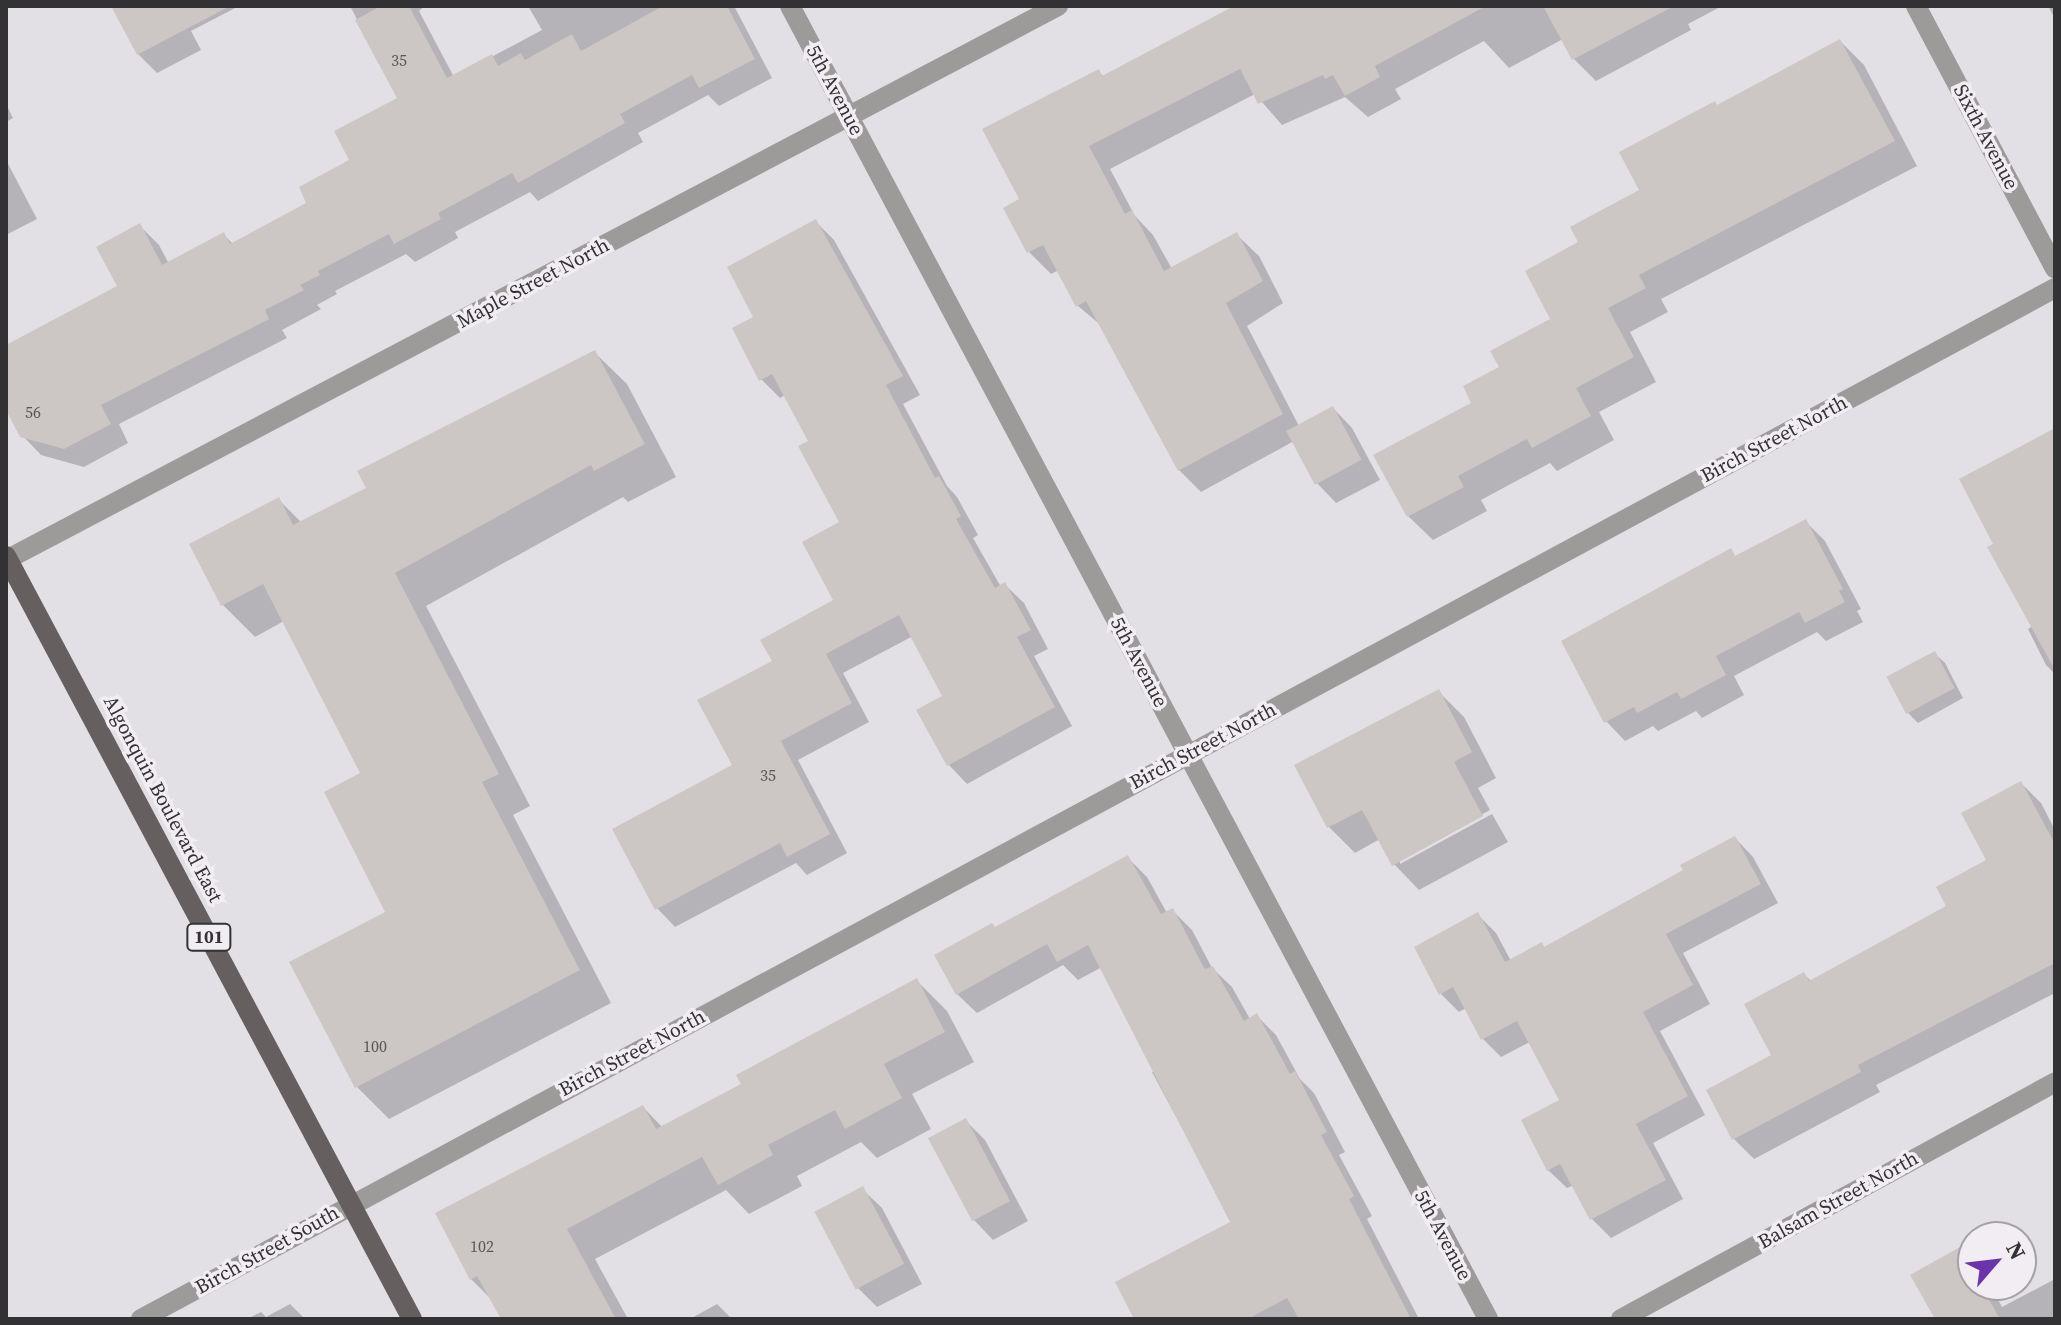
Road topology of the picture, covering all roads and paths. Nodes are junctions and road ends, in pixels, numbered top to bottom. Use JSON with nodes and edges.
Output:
{"nodes":[{"id":1,"x":790,"y":6,"type":"edge"},
{"id":2,"x":1058,"y":6,"type":"edge"},
{"id":3,"x":1916,"y":6,"type":"edge"},
{"id":4,"x":848,"y":116,"type":"junction"},
{"id":5,"x":2055,"y":268,"type":"edge"},
{"id":6,"x":2055,"y":288,"type":"edge"},
{"id":7,"x":7,"y":558,"type":"edge"},
{"id":8,"x":1188,"y":754,"type":"junction"},
{"id":9,"x":2055,"y":1082,"type":"edge"},
{"id":10,"x":351,"y":1204,"type":"junction"},
{"id":11,"x":141,"y":1319,"type":"edge"},
{"id":12,"x":412,"y":1319,"type":"edge"},
{"id":13,"x":1488,"y":1319,"type":"edge"},
{"id":14,"x":1621,"y":1319,"type":"edge"}],
"edges":[{"from":1,"to":4,"type":"street","name":"5th Avenue"},
{"from":2,"to":4,"type":"street","name":"Maple Street North"},
{"from":3,"to":5,"type":"street","name":"Sixth Avenue"},
{"from":4,"to":7,"type":"street","name":"Maple Street North"},
{"from":4,"to":8,"type":"street","name":"5th Avenue"},
{"from":6,"to":8,"type":"street","name":"Birch Street North"},
{"from":7,"to":10,"type":"main road","name":"Algonquin Boulevard East","number":"101"},
{"from":8,"to":10,"type":"street","name":"Birch Street North"},
{"from":8,"to":13,"type":"street","name":"5th Avenue"},
{"from":9,"to":14,"type":"street","name":"Balsam Street North"},
{"from":10,"to":11,"type":"street","name":"Birch Street South"},
{"from":10,"to":12,"type":"main road","name":"Algonquin Boulevard East","number":"101"}]}
